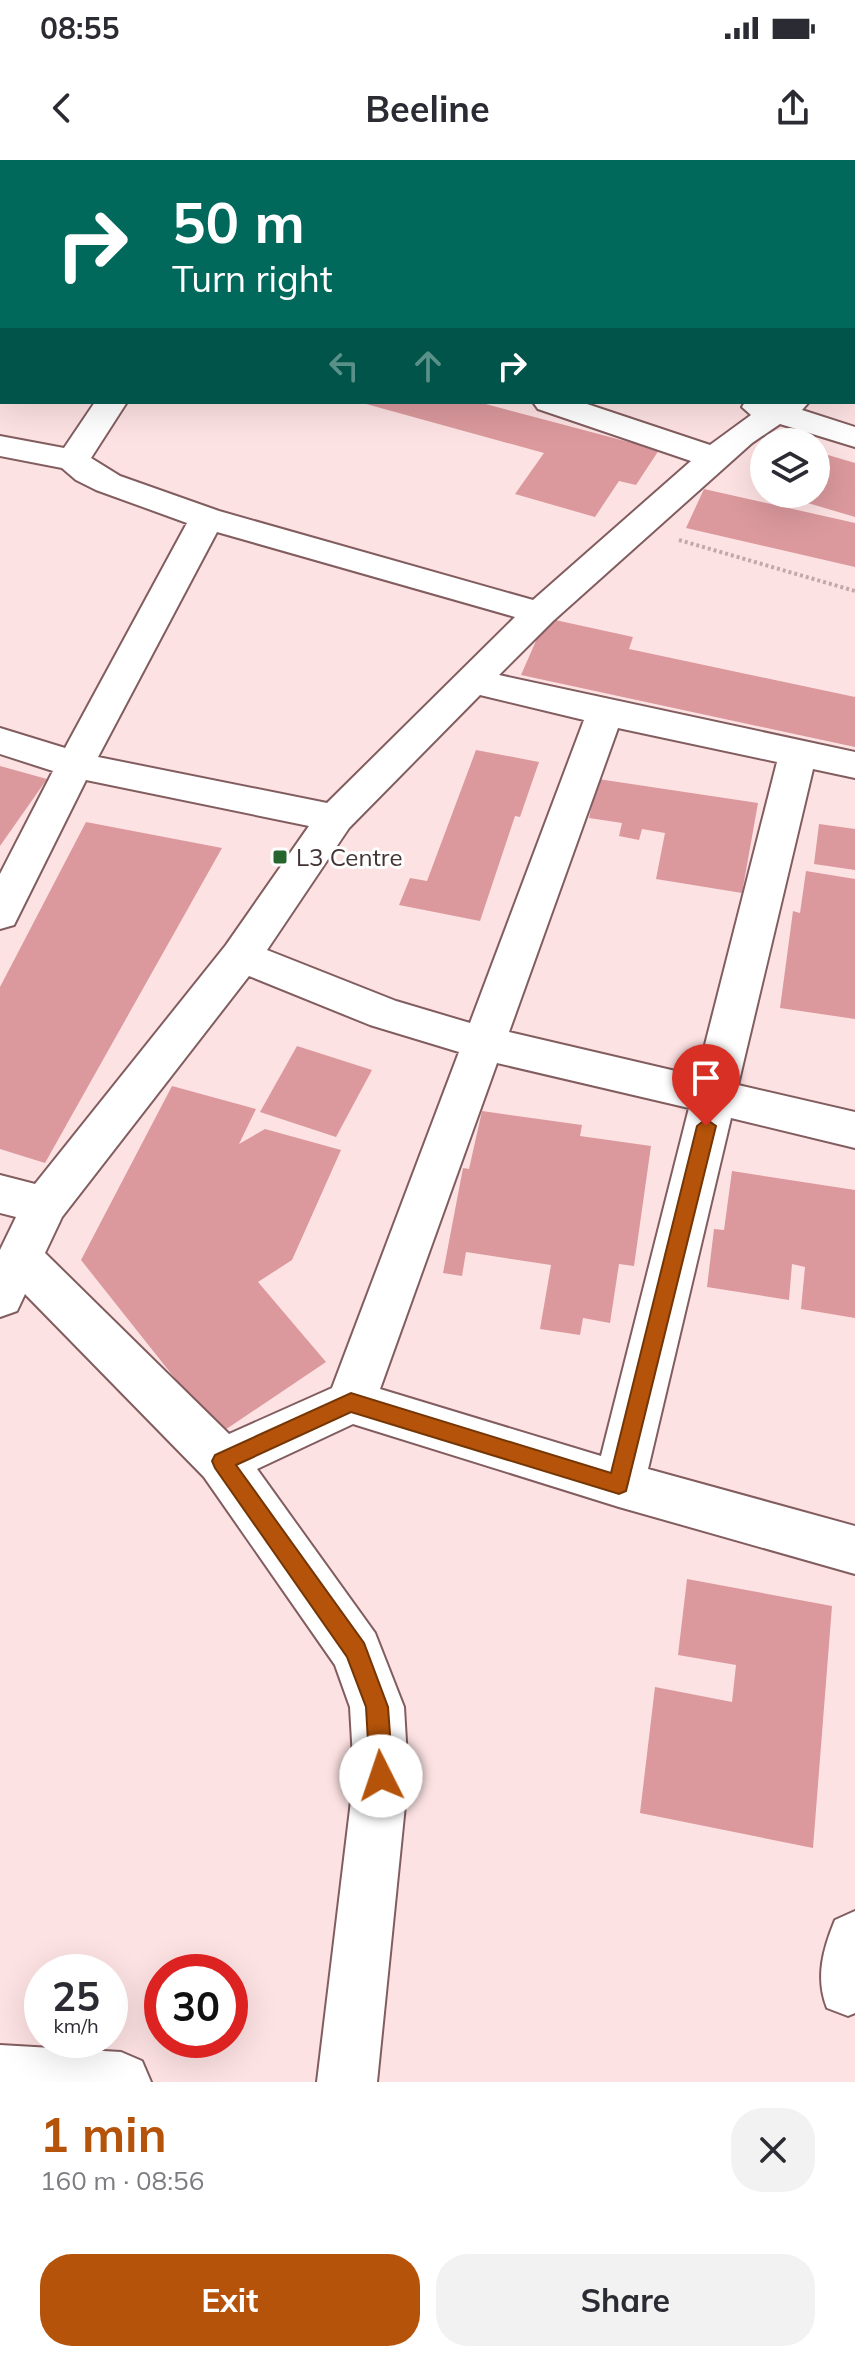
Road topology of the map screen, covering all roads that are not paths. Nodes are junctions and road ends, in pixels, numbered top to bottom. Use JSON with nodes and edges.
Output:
{"nodes":[{"id":1,"x":110,"y":404,"type":"edge"},
{"id":2,"x":555,"y":404,"type":"edge"},
{"id":3,"x":771,"y":406,"type":"edge"},
{"id":4,"x":855,"y":437,"type":"edge"},
{"id":5,"x":0,"y":446,"type":"edge"},
{"id":6,"x":715,"y":458,"type":"junction"},
{"id":7,"x":73,"y":460,"type":"junction"},
{"id":8,"x":207,"y":518,"type":"junction"},
{"id":9,"x":540,"y":613,"type":"junction"},
{"id":10,"x":472,"y":681,"type":"junction"},
{"id":11,"x":605,"y":713,"type":"junction"},
{"id":12,"x":0,"y":741,"type":"edge"},
{"id":13,"x":798,"y":753,"type":"junction"},
{"id":14,"x":75,"y":765,"type":"junction"},
{"id":15,"x":855,"y":765,"type":"edge"},
{"id":16,"x":335,"y":818,"type":"junction"},
{"id":17,"x":0,"y":914,"type":"edge"},
{"id":18,"x":241,"y":956,"type":"junction"},
{"id":19,"x":483,"y":1043,"type":"junction"},
{"id":20,"x":714,"y":1097,"type":"junction"},
{"id":21,"x":855,"y":1130,"type":"edge"},
{"id":22,"x":0,"y":1194,"type":"edge"},
{"id":23,"x":45,"y":1205,"type":"junction"},
{"id":24,"x":10,"y":1278,"type":"edge"},
{"id":25,"x":351,"y":1402,"type":"junction"},
{"id":26,"x":222,"y":1461,"type":"junction"},
{"id":27,"x":619,"y":1484,"type":"junction"},
{"id":28,"x":855,"y":1550,"type":"edge"},
{"id":29,"x":0,"y":2075,"type":"edge"},
{"id":30,"x":121,"y":2082,"type":"edge"},
{"id":31,"x":347,"y":2082,"type":"edge"}],
"edges":[{"from":1,"to":7,"type":"street"},
{"from":2,"to":6,"type":"street"},
{"from":3,"to":4,"type":"street"},
{"from":3,"to":6,"type":"street"},
{"from":5,"to":7,"type":"street"},
{"from":6,"to":9,"type":"street"},
{"from":7,"to":8,"type":"street"},
{"from":8,"to":9,"type":"street"},
{"from":8,"to":14,"type":"street"},
{"from":9,"to":10,"type":"street"},
{"from":10,"to":11,"type":"street"},
{"from":10,"to":16,"type":"street"},
{"from":11,"to":13,"type":"street"},
{"from":11,"to":19,"type":"street"},
{"from":12,"to":14,"type":"street"},
{"from":13,"to":15,"type":"street"},
{"from":13,"to":20,"type":"street"},
{"from":14,"to":16,"type":"street"},
{"from":14,"to":17,"type":"street"},
{"from":16,"to":18,"type":"street"},
{"from":18,"to":19,"type":"street"},
{"from":18,"to":23,"type":"street"},
{"from":19,"to":20,"type":"street"},
{"from":19,"to":25,"type":"street"},
{"from":20,"to":21,"type":"street"},
{"from":20,"to":27,"type":"street"},
{"from":22,"to":23,"type":"street"},
{"from":23,"to":24,"type":"street"},
{"from":24,"to":26,"type":"street"},
{"from":25,"to":26,"type":"street"},
{"from":25,"to":27,"type":"street"},
{"from":26,"to":31,"type":"street"},
{"from":27,"to":28,"type":"street"},
{"from":29,"to":30,"type":"street"}]}
